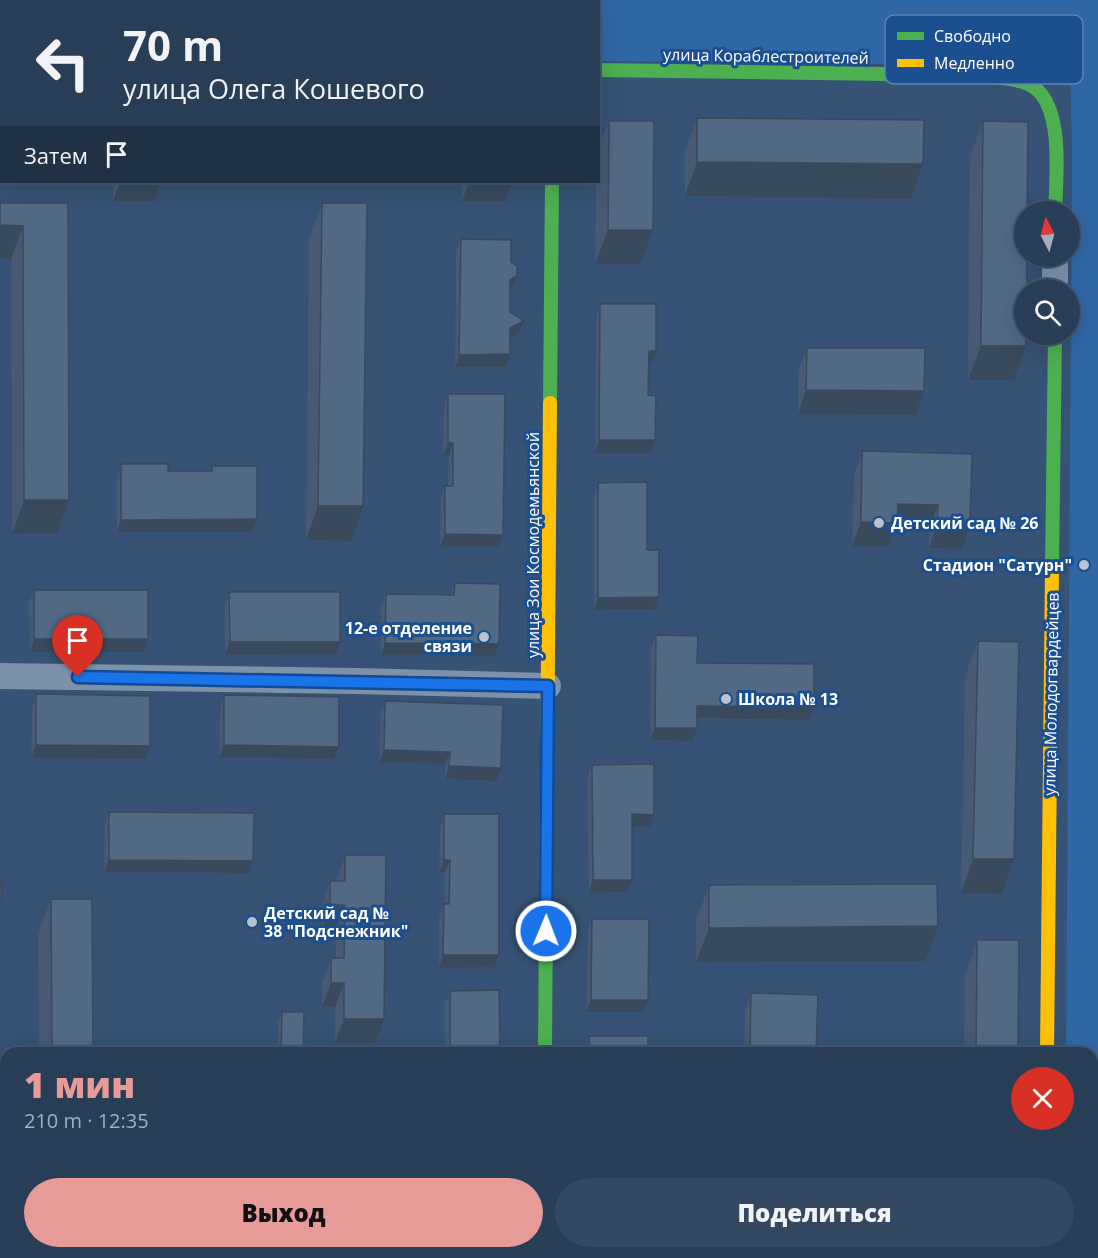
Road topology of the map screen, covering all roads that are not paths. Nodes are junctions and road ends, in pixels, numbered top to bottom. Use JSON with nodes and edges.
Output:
{"nodes":[{"id":1,"x":600,"y":70,"type":"edge"},
{"id":2,"x":885,"y":74,"type":"edge"},
{"id":3,"x":1020,"y":84,"type":"edge"},
{"id":4,"x":552,"y":183,"type":"edge"},
{"id":5,"x":1056,"y":201,"type":"edge"},
{"id":6,"x":1055,"y":345,"type":"edge"},
{"id":7,"x":0,"y":676,"type":"edge"},
{"id":8,"x":548,"y":686,"type":"junction"},
{"id":9,"x":545,"y":1047,"type":"edge"},
{"id":10,"x":1047,"y":1047,"type":"edge"}],
"edges":[{"from":1,"to":2,"type":"street","name":"улица Кораблестроителей"},
{"from":3,"to":5,"type":"street","name":"улица Кораблестроителей"},
{"from":4,"to":8,"type":"street","name":"улица Зои Космодемьянской"},
{"from":6,"to":10,"type":"street","name":"улица Молодогвардейцев"},
{"from":7,"to":8,"type":"street"},
{"from":8,"to":9,"type":"street","name":"улица Зои Космодемьянской"}]}
